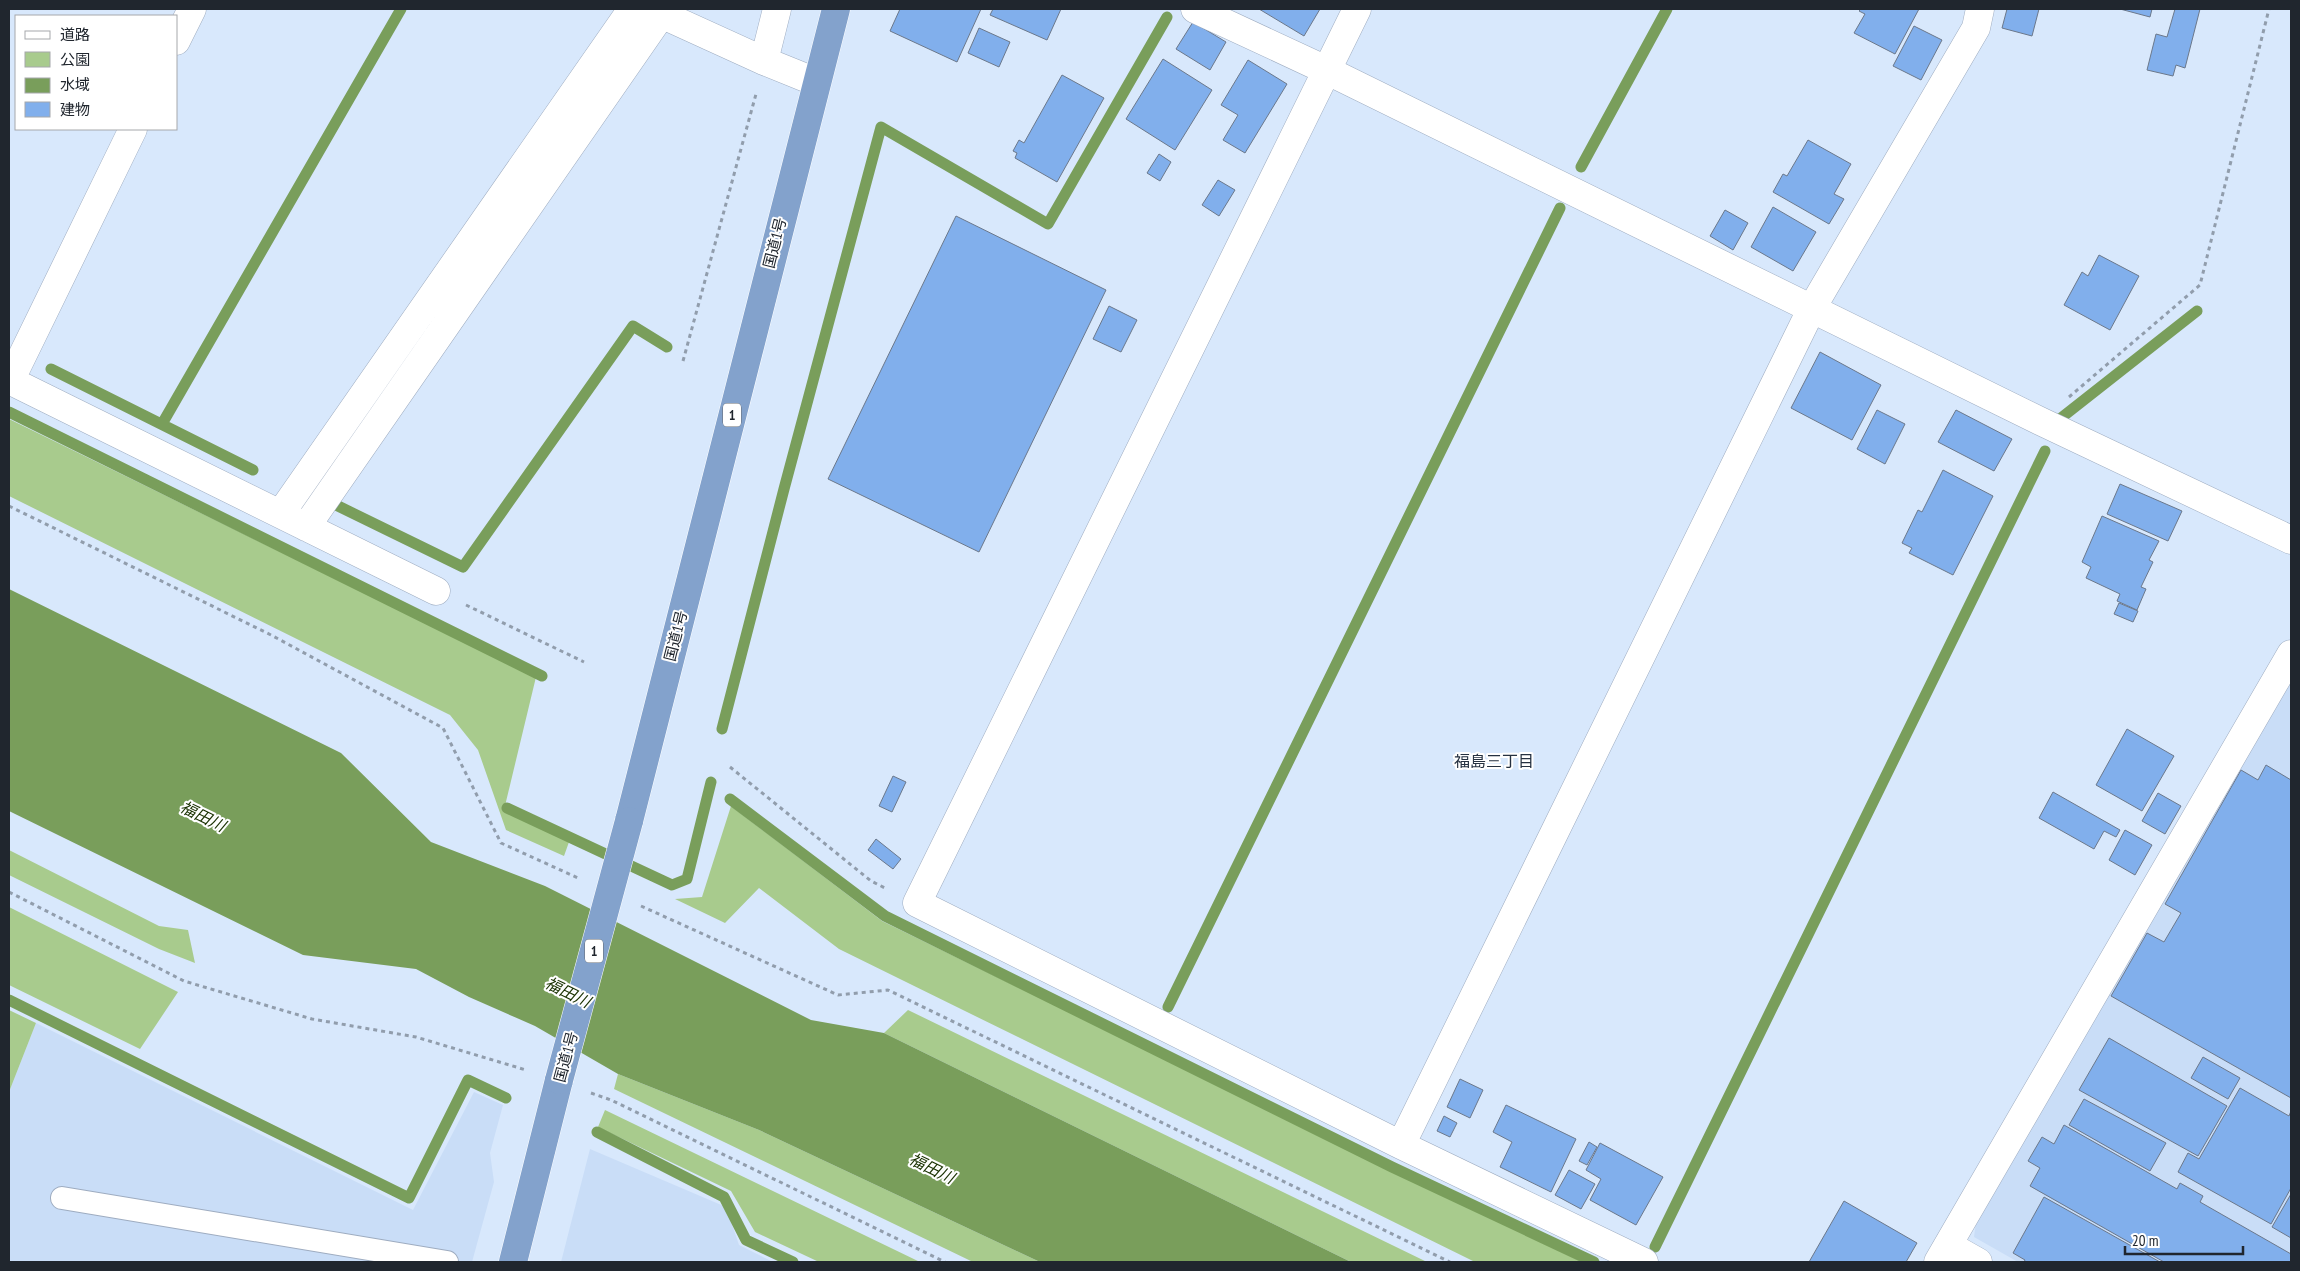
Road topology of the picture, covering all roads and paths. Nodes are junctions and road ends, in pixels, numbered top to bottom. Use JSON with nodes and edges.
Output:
{"nodes":[{"id":1,"x":192,"y":9,"type":"edge"},
{"id":2,"x":632,"y":9,"type":"edge"},
{"id":3,"x":777,"y":9,"type":"edge"},
{"id":4,"x":836,"y":9,"type":"edge"},
{"id":5,"x":1196,"y":9,"type":"edge"},
{"id":6,"x":1357,"y":9,"type":"edge"},
{"id":7,"x":1980,"y":9,"type":"edge"},
{"id":8,"x":2269,"y":9,"type":"edge"},
{"id":9,"x":656,"y":12,"type":"edge"},
{"id":10,"x":178,"y":37,"type":"edge"},
{"id":11,"x":764,"y":62,"type":"junction"},
{"id":12,"x":1326,"y":70,"type":"junction"},
{"id":13,"x":816,"y":82,"type":"junction"},
{"id":14,"x":133,"y":130,"type":"edge"},
{"id":15,"x":1812,"y":308,"type":"junction"},
{"id":16,"x":683,"y":361,"type":"dead end"},
{"id":17,"x":9,"y":381,"type":"edge"},
{"id":18,"x":2040,"y":422,"type":"junction"},
{"id":19,"x":9,"y":506,"type":"edge"},
{"id":20,"x":281,"y":513,"type":"junction"},
{"id":21,"x":306,"y":527,"type":"junction"},
{"id":22,"x":2291,"y":540,"type":"edge"},
{"id":23,"x":436,"y":591,"type":"joint"},
{"id":24,"x":2291,"y":654,"type":"edge"},
{"id":25,"x":584,"y":662,"type":"dead end"},
{"id":26,"x":730,"y":767,"type":"dead end"},
{"id":27,"x":581,"y":879,"type":"dead end"},
{"id":28,"x":9,"y":892,"type":"edge"},
{"id":29,"x":635,"y":903,"type":"dead end"},
{"id":30,"x":917,"y":904,"type":"junction"},
{"id":31,"x":560,"y":1080,"type":"junction"},
{"id":32,"x":1401,"y":1145,"type":"junction"},
{"id":33,"x":62,"y":1198,"type":"dead end"},
{"id":34,"x":1943,"y":1254,"type":"edge"},
{"id":35,"x":447,"y":1262,"type":"edge"},
{"id":36,"x":513,"y":1262,"type":"edge"},
{"id":37,"x":945,"y":1262,"type":"edge"},
{"id":38,"x":1450,"y":1262,"type":"edge"},
{"id":39,"x":1644,"y":1262,"type":"edge"},
{"id":40,"x":1978,"y":1262,"type":"edge"}],
"edges":[{"from":1,"to":10,"type":"street"},
{"from":2,"to":20,"type":"street"},
{"from":3,"to":11,"type":"street"},
{"from":4,"to":13,"type":"highway","name":"国道1号","number":"1"},
{"from":5,"to":12,"type":"street"},
{"from":6,"to":12,"type":"street"},
{"from":7,"to":15,"type":"street"},
{"from":8,"to":18,"type":"path"},
{"from":9,"to":11,"type":"street"},
{"from":9,"to":21,"type":"street"},
{"from":11,"to":13,"type":"street"},
{"from":11,"to":16,"type":"path"},
{"from":12,"to":15,"type":"street"},
{"from":12,"to":30,"type":"street"},
{"from":13,"to":31,"type":"highway","name":"国道1号","number":"1","bridge":true},
{"from":14,"to":17,"type":"street"},
{"from":15,"to":18,"type":"street"},
{"from":15,"to":32,"type":"street"},
{"from":17,"to":20,"type":"street"},
{"from":18,"to":22,"type":"street"},
{"from":19,"to":27,"type":"path"},
{"from":20,"to":21,"type":"street"},
{"from":21,"to":23,"type":"street"},
{"from":23,"to":25,"type":"path"},
{"from":24,"to":34,"type":"street"},
{"from":26,"to":30,"type":"path"},
{"from":28,"to":31,"type":"path"},
{"from":29,"to":38,"type":"path"},
{"from":30,"to":32,"type":"street"},
{"from":31,"to":36,"type":"highway","name":"国道1号","number":"1"},
{"from":31,"to":37,"type":"path"},
{"from":32,"to":39,"type":"street"},
{"from":33,"to":35,"type":"lane"},
{"from":34,"to":40,"type":"street"}]}
